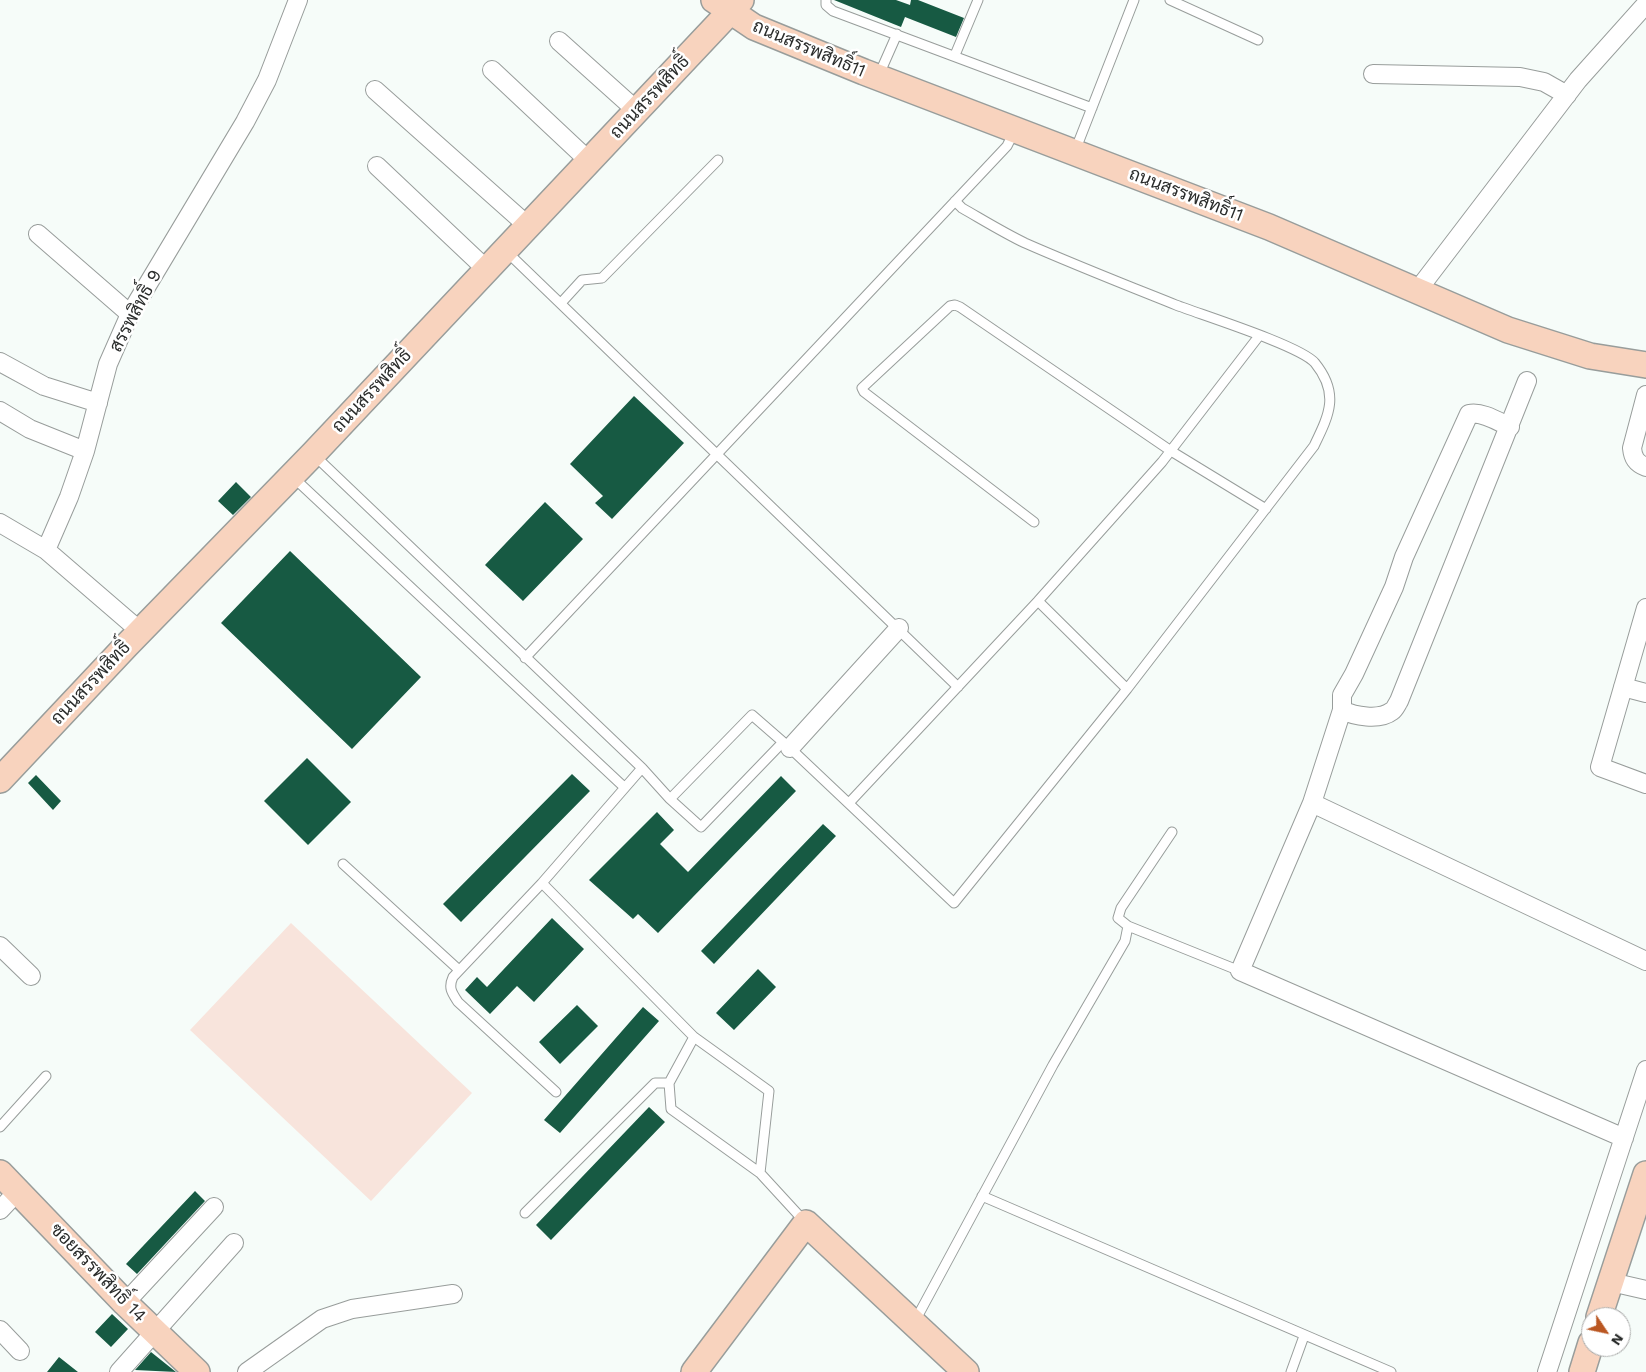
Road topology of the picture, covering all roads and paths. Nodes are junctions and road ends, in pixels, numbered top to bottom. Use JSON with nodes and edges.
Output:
{"nodes":[{"id":1,"x":298,"y":0,"type":"edge"},
{"id":2,"x":826,"y":0,"type":"edge"},
{"id":3,"x":978,"y":0,"type":"edge"},
{"id":4,"x":1134,"y":0,"type":"edge"},
{"id":5,"x":1170,"y":0,"type":"edge"},
{"id":6,"x":728,"y":4,"type":"edge"},
{"id":7,"x":1646,"y":4,"type":"edge"},
{"id":8,"x":898,"y":34,"type":"junction"},
{"id":9,"x":1258,"y":40,"type":"dead end"},
{"id":10,"x":559,"y":41,"type":"dead end"},
{"id":11,"x":955,"y":56,"type":"junction"},
{"id":12,"x":492,"y":70,"type":"dead end"},
{"id":13,"x":1373,"y":74,"type":"dead end"},
{"id":14,"x":878,"y":77,"type":"junction"},
{"id":15,"x":376,"y":90,"type":"dead end"},
{"id":16,"x":1567,"y":95,"type":"junction"},
{"id":17,"x":1092,"y":108,"type":"junction"},
{"id":18,"x":638,"y":112,"type":"junction"},
{"id":19,"x":1016,"y":130,"type":"junction"},
{"id":20,"x":1074,"y":153,"type":"junction"},
{"id":21,"x":718,"y":160,"type":"dead end"},
{"id":22,"x":589,"y":161,"type":"junction"},
{"id":23,"x":377,"y":166,"type":"dead end"},
{"id":24,"x":955,"y":202,"type":"junction"},
{"id":25,"x":528,"y":226,"type":"junction"},
{"id":26,"x":38,"y":234,"type":"dead end"},
{"id":27,"x":505,"y":250,"type":"junction"},
{"id":28,"x":486,"y":269,"type":"junction"},
{"id":29,"x":1417,"y":291,"type":"junction"},
{"id":30,"x":561,"y":303,"type":"junction"},
{"id":31,"x":130,"y":314,"type":"junction"},
{"id":32,"x":1259,"y":336,"type":"junction"},
{"id":33,"x":0,"y":362,"type":"edge"},
{"id":34,"x":1646,"y":365,"type":"edge"},
{"id":35,"x":1527,"y":381,"type":"dead end"},
{"id":36,"x":1646,"y":395,"type":"edge"},
{"id":37,"x":98,"y":403,"type":"junction"},
{"id":38,"x":0,"y":411,"type":"edge"},
{"id":39,"x":1510,"y":427,"type":"junction"},
{"id":40,"x":85,"y":451,"type":"junction"},
{"id":41,"x":1170,"y":451,"type":"junction"},
{"id":42,"x":717,"y":452,"type":"junction"},
{"id":43,"x":313,"y":454,"type":"junction"},
{"id":44,"x":1646,"y":467,"type":"edge"},
{"id":45,"x":292,"y":476,"type":"junction"},
{"id":46,"x":1266,"y":509,"type":"junction"},
{"id":47,"x":1034,"y":522,"type":"dead end"},
{"id":48,"x":0,"y":523,"type":"edge"},
{"id":49,"x":46,"y":550,"type":"junction"},
{"id":50,"x":1038,"y":601,"type":"junction"},
{"id":51,"x":1646,"y":608,"type":"edge"},
{"id":52,"x":899,"y":628,"type":"junction"},
{"id":53,"x":140,"y":631,"type":"junction"},
{"id":54,"x":525,"y":658,"type":"junction"},
{"id":55,"x":1623,"y":686,"type":"junction"},
{"id":56,"x":958,"y":687,"type":"junction"},
{"id":57,"x":1127,"y":689,"type":"junction"},
{"id":58,"x":1646,"y":693,"type":"edge"},
{"id":59,"x":1342,"y":710,"type":"junction"},
{"id":60,"x":787,"y":745,"type":"junction"},
{"id":61,"x":642,"y":768,"type":"junction"},
{"id":62,"x":0,"y":780,"type":"edge"},
{"id":63,"x":1646,"y":784,"type":"edge"},
{"id":64,"x":624,"y":787,"type":"junction"},
{"id":65,"x":670,"y":800,"type":"junction"},
{"id":66,"x":849,"y":803,"type":"junction"},
{"id":67,"x":1312,"y":803,"type":"junction"},
{"id":68,"x":1172,"y":832,"type":"dead end"},
{"id":69,"x":343,"y":864,"type":"dead end"},
{"id":70,"x":542,"y":883,"type":"junction"},
{"id":71,"x":1128,"y":926,"type":"junction"},
{"id":72,"x":0,"y":946,"type":"edge"},
{"id":73,"x":1646,"y":961,"type":"edge"},
{"id":74,"x":459,"y":970,"type":"junction"},
{"id":75,"x":1240,"y":971,"type":"junction"},
{"id":76,"x":31,"y":976,"type":"dead end"},
{"id":77,"x":694,"y":1037,"type":"junction"},
{"id":78,"x":1646,"y":1070,"type":"edge"},
{"id":79,"x":46,"y":1076,"type":"dead end"},
{"id":80,"x":669,"y":1083,"type":"junction"},
{"id":81,"x":556,"y":1092,"type":"dead end"},
{"id":82,"x":0,"y":1127,"type":"edge"},
{"id":83,"x":1624,"y":1138,"type":"junction"},
{"id":84,"x":760,"y":1172,"type":"junction"},
{"id":85,"x":0,"y":1173,"type":"edge"},
{"id":86,"x":1646,"y":1174,"type":"edge"},
{"id":87,"x":18,"y":1191,"type":"junction"},
{"id":88,"x":982,"y":1196,"type":"junction"},
{"id":89,"x":214,"y":1207,"type":"dead end"},
{"id":90,"x":0,"y":1210,"type":"edge"},
{"id":91,"x":526,"y":1213,"type":"dead end"},
{"id":92,"x":806,"y":1223,"type":"junction"},
{"id":93,"x":234,"y":1243,"type":"dead end"},
{"id":94,"x":1611,"y":1282,"type":"junction"},
{"id":95,"x":1646,"y":1290,"type":"edge"},
{"id":96,"x":453,"y":1294,"type":"dead end"},
{"id":97,"x":125,"y":1303,"type":"junction"},
{"id":98,"x":1603,"y":1307,"type":"edge"},
{"id":99,"x":914,"y":1323,"type":"junction"},
{"id":100,"x":0,"y":1330,"type":"edge"},
{"id":101,"x":154,"y":1331,"type":"junction"},
{"id":102,"x":1304,"y":1336,"type":"junction"},
{"id":103,"x":20,"y":1351,"type":"dead end"},
{"id":104,"x":1587,"y":1357,"type":"edge"},
{"id":105,"x":963,"y":1371,"type":"edge"},
{"id":106,"x":119,"y":1372,"type":"edge"},
{"id":107,"x":197,"y":1372,"type":"edge"},
{"id":108,"x":247,"y":1372,"type":"edge"},
{"id":109,"x":694,"y":1372,"type":"edge"},
{"id":110,"x":1291,"y":1372,"type":"edge"},
{"id":111,"x":1391,"y":1372,"type":"edge"},
{"id":112,"x":1547,"y":1372,"type":"edge"},
{"id":113,"x":1582,"y":1372,"type":"edge"}],
"edges":[{"from":1,"to":31,"type":"street","name":"สรรพสิทธิ์ 9"},
{"from":2,"to":8,"type":"lane"},
{"from":3,"to":11,"type":"lane"},
{"from":4,"to":17,"type":"lane"},
{"from":5,"to":9,"type":"lane"},
{"from":6,"to":14,"type":"street","name":"ถนนสรรพสิทธิ์11"},
{"from":6,"to":18,"type":"street","name":"ถนนสรรพสิทธิ์"},
{"from":7,"to":16,"type":"street"},
{"from":8,"to":11,"type":"lane"},
{"from":8,"to":14,"type":"lane"},
{"from":10,"to":18,"type":"street"},
{"from":11,"to":17,"type":"lane"},
{"from":12,"to":22,"type":"street"},
{"from":13,"to":16,"type":"street"},
{"from":14,"to":19,"type":"street","name":"ถนนสรรพสิทธิ์11"},
{"from":15,"to":25,"type":"street"},
{"from":16,"to":29,"type":"street"},
{"from":17,"to":20,"type":"lane"},
{"from":18,"to":22,"type":"street","name":"ถนนสรรพสิทธิ์"},
{"from":19,"to":20,"type":"street","name":"ถนนสรรพสิทธิ์11"},
{"from":19,"to":24,"type":"lane"},
{"from":20,"to":29,"type":"street","name":"ถนนสรรพสิทธิ์11"},
{"from":21,"to":30,"type":"lane"},
{"from":22,"to":25,"type":"street","name":"ถนนสรรพสิทธิ์"},
{"from":23,"to":28,"type":"street"},
{"from":24,"to":32,"type":"lane"},
{"from":24,"to":42,"type":"lane"},
{"from":25,"to":27,"type":"street","name":"ถนนสรรพสิทธิ์"},
{"from":26,"to":31,"type":"street"},
{"from":27,"to":28,"type":"street","name":"ถนนสรรพสิทธิ์"},
{"from":27,"to":30,"type":"lane"},
{"from":28,"to":43,"type":"street","name":"ถนนสรรพสิทธิ์"},
{"from":29,"to":34,"type":"street","name":"ถนนสรรพสิทธิ์11"},
{"from":30,"to":42,"type":"lane"},
{"from":31,"to":37,"type":"street","name":"สรรพสิทธิ์ 9"},
{"from":32,"to":41,"type":"lane"},
{"from":32,"to":46,"type":"lane"},
{"from":33,"to":37,"type":"street"},
{"from":35,"to":39,"type":"street"},
{"from":36,"to":44,"type":"street"},
{"from":37,"to":40,"type":"street","name":"สรรพสิทธิ์ 9"},
{"from":38,"to":40,"type":"street"},
{"from":39,"to":59,"type":"street"},
{"from":39,"to":59,"type":"street"},
{"from":40,"to":49,"type":"street","name":"สรรพสิทธิ์ 9"},
{"from":41,"to":46,"type":"lane"},
{"from":41,"to":47,"type":"lane"},
{"from":41,"to":50,"type":"lane"},
{"from":42,"to":52,"type":"lane"},
{"from":42,"to":54,"type":"lane"},
{"from":43,"to":45,"type":"street","name":"ถนนสรรพสิทธิ์"},
{"from":43,"to":54,"type":"lane"},
{"from":45,"to":53,"type":"street","name":"ถนนสรรพสิทธิ์"},
{"from":45,"to":64,"type":"lane"},
{"from":46,"to":57,"type":"lane"},
{"from":48,"to":49,"type":"street"},
{"from":49,"to":53,"type":"street"},
{"from":50,"to":56,"type":"lane"},
{"from":50,"to":57,"type":"lane"},
{"from":51,"to":55,"type":"street"},
{"from":52,"to":56,"type":"lane"},
{"from":52,"to":60,"type":"street"},
{"from":53,"to":62,"type":"street","name":"ถนนสรรพสิทธิ์"},
{"from":54,"to":61,"type":"lane"},
{"from":55,"to":58,"type":"street"},
{"from":55,"to":63,"type":"street"},
{"from":56,"to":66,"type":"lane"},
{"from":57,"to":66,"type":"lane"},
{"from":59,"to":67,"type":"street"},
{"from":60,"to":65,"type":"lane"},
{"from":60,"to":65,"type":"lane"},
{"from":60,"to":66,"type":"lane"},
{"from":61,"to":64,"type":"lane"},
{"from":61,"to":65,"type":"lane"},
{"from":64,"to":70,"type":"lane"},
{"from":67,"to":73,"type":"street"},
{"from":67,"to":75,"type":"street"},
{"from":68,"to":71,"type":"lane"},
{"from":69,"to":74,"type":"lane"},
{"from":70,"to":74,"type":"lane"},
{"from":70,"to":77,"type":"lane"},
{"from":71,"to":75,"type":"lane"},
{"from":71,"to":88,"type":"lane"},
{"from":72,"to":76,"type":"street"},
{"from":74,"to":81,"type":"lane"},
{"from":75,"to":83,"type":"street"},
{"from":77,"to":80,"type":"lane"},
{"from":77,"to":84,"type":"lane"},
{"from":78,"to":83,"type":"street"},
{"from":79,"to":82,"type":"lane"},
{"from":80,"to":84,"type":"lane"},
{"from":80,"to":91,"type":"lane"},
{"from":83,"to":112,"type":"street"},
{"from":84,"to":92,"type":"lane"},
{"from":85,"to":87,"type":"street","name":"ซอยสรรพสิทธิ์ 14"},
{"from":86,"to":94,"type":"street"},
{"from":87,"to":90,"type":"street"},
{"from":87,"to":97,"type":"street","name":"ซอยสรรพสิทธิ์ 14"},
{"from":88,"to":99,"type":"lane"},
{"from":88,"to":102,"type":"lane"},
{"from":89,"to":97,"type":"street"},
{"from":92,"to":99,"type":"street"},
{"from":92,"to":109,"type":"street"},
{"from":93,"to":101,"type":"street"},
{"from":94,"to":95,"type":"street"},
{"from":94,"to":98,"type":"street"},
{"from":96,"to":108,"type":"street"},
{"from":97,"to":101,"type":"street","name":"ซอยสรรพสิทธิ์ 14"},
{"from":99,"to":105,"type":"street"},
{"from":100,"to":103,"type":"street"},
{"from":101,"to":106,"type":"street"},
{"from":101,"to":107,"type":"street","name":"ซอยสรรพสิทธิ์ 14"},
{"from":102,"to":110,"type":"lane"},
{"from":102,"to":111,"type":"lane"},
{"from":104,"to":113,"type":"street"}]}
